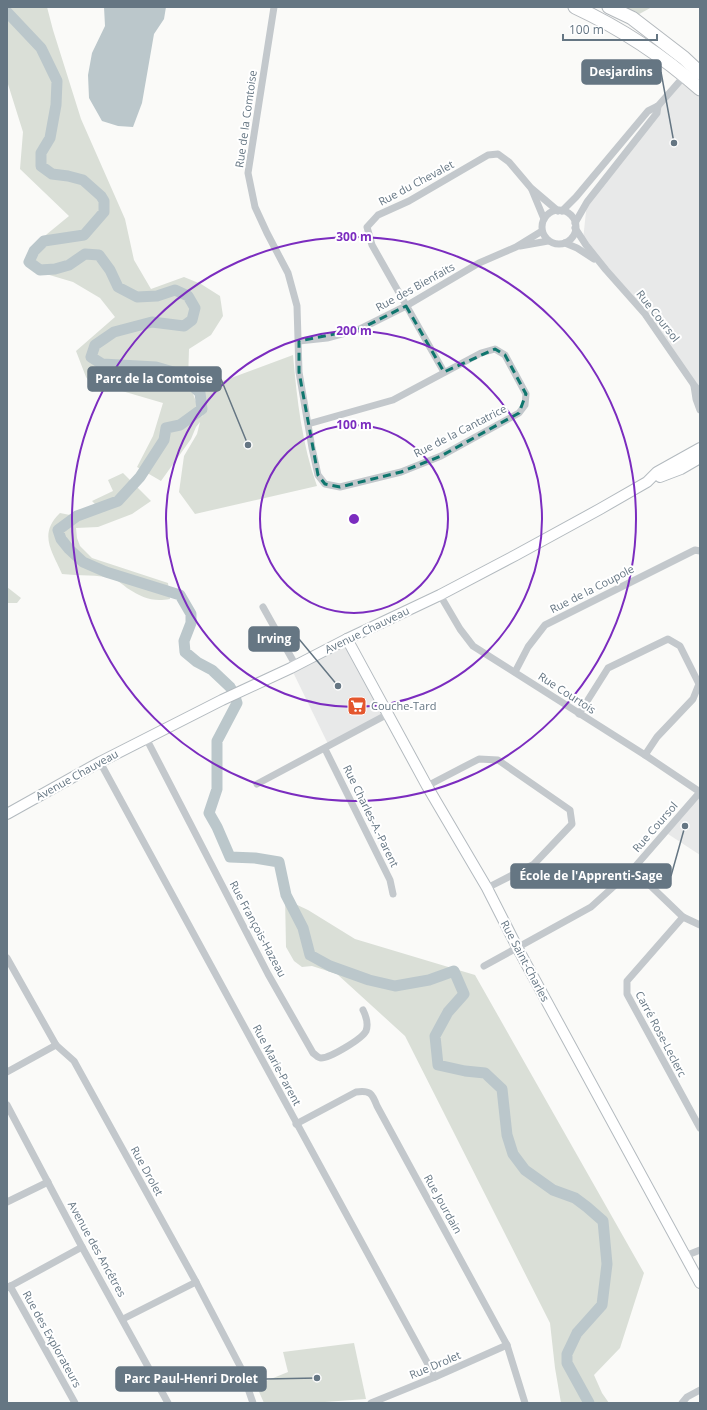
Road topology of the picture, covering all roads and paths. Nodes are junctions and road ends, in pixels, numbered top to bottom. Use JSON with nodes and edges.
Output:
{"nodes":[{"id":1,"x":274,"y":7,"type":"edge"},
{"id":2,"x":575,"y":7,"type":"edge"},
{"id":3,"x":609,"y":7,"type":"edge"},
{"id":4,"x":693,"y":72,"type":"edge"},
{"id":5,"x":700,"y":89,"type":"edge"},
{"id":6,"x":658,"y":106,"type":"junction"},
{"id":7,"x":531,"y":188,"type":"junction"},
{"id":8,"x":560,"y":211,"type":"junction"},
{"id":9,"x":544,"y":219,"type":"junction"},
{"id":10,"x":575,"y":225,"type":"junction"},
{"id":11,"x":542,"y":231,"type":"junction"},
{"id":12,"x":548,"y":241,"type":"junction"},
{"id":13,"x":565,"y":243,"type":"junction"},
{"id":14,"x":516,"y":247,"type":"junction"},
{"id":15,"x":600,"y":263,"type":"junction"},
{"id":16,"x":406,"y":306,"type":"junction"},
{"id":17,"x":299,"y":341,"type":"junction"},
{"id":18,"x":444,"y":372,"type":"junction"},
{"id":19,"x":694,"y":386,"type":"junction"},
{"id":20,"x":700,"y":392,"type":"edge"},
{"id":21,"x":700,"y":410,"type":"edge"},
{"id":22,"x":308,"y":424,"type":"junction"},
{"id":23,"x":700,"y":448,"type":"edge"},
{"id":24,"x":700,"y":458,"type":"edge"},
{"id":25,"x":647,"y":482,"type":"junction"},
{"id":26,"x":326,"y":484,"type":"joint"},
{"id":27,"x":700,"y":552,"type":"edge"},
{"id":28,"x":440,"y":595,"type":"junction"},
{"id":29,"x":263,"y":607,"type":"dead end"},
{"id":30,"x":347,"y":639,"type":"junction"},
{"id":31,"x":296,"y":666,"type":"junction"},
{"id":32,"x":515,"y":672,"type":"junction"},
{"id":33,"x":388,"y":714,"type":"junction"},
{"id":34,"x":579,"y":714,"type":"junction"},
{"id":35,"x":146,"y":738,"type":"junction"},
{"id":36,"x":325,"y":749,"type":"junction"},
{"id":37,"x":645,"y":755,"type":"junction"},
{"id":38,"x":100,"y":762,"type":"junction"},
{"id":39,"x":258,"y":784,"type":"dead end"},
{"id":40,"x":427,"y":786,"type":"junction"},
{"id":41,"x":700,"y":792,"type":"edge"},
{"id":42,"x":7,"y":814,"type":"edge"},
{"id":43,"x":632,"y":869,"type":"junction"},
{"id":44,"x":487,"y":888,"type":"junction"},
{"id":45,"x":393,"y":894,"type":"dead end"},
{"id":46,"x":683,"y":917,"type":"junction"},
{"id":47,"x":700,"y":925,"type":"edge"},
{"id":48,"x":517,"y":947,"type":"junction"},
{"id":49,"x":7,"y":958,"type":"edge"},
{"id":50,"x":484,"y":966,"type":"dead end"},
{"id":51,"x":363,"y":1010,"type":"dead end"},
{"id":52,"x":56,"y":1045,"type":"junction"},
{"id":53,"x":7,"y":1072,"type":"edge"},
{"id":54,"x":7,"y":1106,"type":"edge"},
{"id":55,"x":296,"y":1124,"type":"junction"},
{"id":56,"x":700,"y":1128,"type":"edge"},
{"id":57,"x":48,"y":1182,"type":"junction"},
{"id":58,"x":7,"y":1202,"type":"edge"},
{"id":59,"x":82,"y":1247,"type":"junction"},
{"id":60,"x":700,"y":1250,"type":"edge"},
{"id":61,"x":685,"y":1256,"type":"junction"},
{"id":62,"x":196,"y":1282,"type":"junction"},
{"id":63,"x":700,"y":1283,"type":"edge"},
{"id":64,"x":8,"y":1287,"type":"edge"},
{"id":65,"x":123,"y":1319,"type":"junction"},
{"id":66,"x":507,"y":1345,"type":"junction"},
{"id":67,"x":435,"y":1377,"type":"junction"},
{"id":68,"x":700,"y":1390,"type":"edge"},
{"id":69,"x":75,"y":1403,"type":"edge"},
{"id":70,"x":168,"y":1403,"type":"edge"},
{"id":71,"x":253,"y":1403,"type":"edge"},
{"id":72,"x":371,"y":1403,"type":"edge"},
{"id":73,"x":525,"y":1403,"type":"edge"},
{"id":74,"x":682,"y":1403,"type":"edge"}],
"edges":[{"from":1,"to":17,"type":"street","name":"Rue de la Comtoise"},
{"from":2,"to":4,"type":"highway"},
{"from":3,"to":4,"type":"highway"},
{"from":4,"to":5,"type":"highway"},
{"from":4,"to":6,"type":"street"},
{"from":6,"to":8,"type":"street"},
{"from":6,"to":10,"type":"street"},
{"from":7,"to":8,"type":"street","name":"Rue du Chevalet"},
{"from":7,"to":9,"type":"street","name":"Rue du Chevalet"},
{"from":7,"to":16,"type":"street","name":"Rue du Chevalet"},
{"from":8,"to":9,"type":"street"},
{"from":8,"to":10,"type":"street"},
{"from":9,"to":11,"type":"street"},
{"from":10,"to":13,"type":"street"},
{"from":10,"to":15,"type":"street","name":"Rue Coursol"},
{"from":11,"to":12,"type":"street"},
{"from":11,"to":14,"type":"street","name":"Rue des Bienfaits"},
{"from":12,"to":13,"type":"street"},
{"from":12,"to":14,"type":"street","name":"Rue des Bienfaits"},
{"from":13,"to":15,"type":"street","name":"Rue Coursol"},
{"from":14,"to":16,"type":"street","name":"Rue des Bienfaits"},
{"from":15,"to":19,"type":"street","name":"Rue Coursol"},
{"from":16,"to":17,"type":"street","name":"Rue des Bienfaits"},
{"from":16,"to":18,"type":"street","name":"Rue du Chevalet"},
{"from":17,"to":22,"type":"street","name":"Rue de la Comtoise"},
{"from":18,"to":22,"type":"street","name":"Rue de la Cantatrice"},
{"from":18,"to":26,"type":"street","name":"Rue de la Cantatrice"},
{"from":19,"to":20,"type":"street","name":"Rue Coursol"},
{"from":19,"to":21,"type":"street","name":"Rue Coursol"},
{"from":22,"to":26,"type":"street","name":"Rue de la Comtoise"},
{"from":23,"to":25,"type":"main road","name":"Avenue Chauveau"},
{"from":24,"to":25,"type":"main road"},
{"from":25,"to":28,"type":"main road","name":"Avenue Chauveau"},
{"from":27,"to":32,"type":"street","name":"Rue de la Coupole"},
{"from":28,"to":30,"type":"main road","name":"Avenue Chauveau"},
{"from":28,"to":32,"type":"street","name":"Rue Courtois"},
{"from":29,"to":31,"type":"street"},
{"from":30,"to":31,"type":"main road","name":"Avenue Chauveau"},
{"from":30,"to":33,"type":"main road","name":"Rue Saint-Charles"},
{"from":31,"to":35,"type":"main road","name":"Avenue Chauveau"},
{"from":32,"to":34,"type":"street","name":"Rue Courtois"},
{"from":33,"to":36,"type":"street"},
{"from":33,"to":40,"type":"main road","name":"Rue Saint-Charles"},
{"from":34,"to":37,"type":"street","name":"Rue Courtois"},
{"from":34,"to":37,"type":"street"},
{"from":35,"to":38,"type":"main road","name":"Avenue Chauveau"},
{"from":35,"to":51,"type":"street","name":"Rue François-Hazeau"},
{"from":36,"to":39,"type":"street"},
{"from":36,"to":45,"type":"street","name":"Rue Charles-A.-Parent"},
{"from":37,"to":41,"type":"street","name":"Rue Courtois"},
{"from":38,"to":42,"type":"main road","name":"Avenue Chauveau"},
{"from":38,"to":55,"type":"street","name":"Rue Marie-Parent"},
{"from":40,"to":44,"type":"main road","name":"Rue Saint-Charles"},
{"from":40,"to":44,"type":"street"},
{"from":41,"to":43,"type":"street","name":"Rue Coursol"},
{"from":43,"to":46,"type":"street"},
{"from":43,"to":48,"type":"street","name":"Rue Coursol"},
{"from":44,"to":48,"type":"main road","name":"Rue Saint-Charles"},
{"from":46,"to":47,"type":"street"},
{"from":46,"to":56,"type":"street","name":"Carré Rose-Leclerc"},
{"from":48,"to":50,"type":"street","name":"Rue Coursol"},
{"from":48,"to":61,"type":"main road","name":"Rue Saint-Charles"},
{"from":49,"to":52,"type":"street","name":"Rue Drolet"},
{"from":52,"to":53,"type":"street"},
{"from":52,"to":62,"type":"street","name":"Rue Drolet"},
{"from":54,"to":57,"type":"street","name":"Avenue des Ancêtres"},
{"from":55,"to":66,"type":"street","name":"Rue Jourdain"},
{"from":55,"to":67,"type":"street","name":"Rue Marie-Parent"},
{"from":57,"to":58,"type":"street"},
{"from":57,"to":59,"type":"street","name":"Avenue des Ancêtres"},
{"from":59,"to":64,"type":"street"},
{"from":59,"to":65,"type":"street","name":"Avenue des Ancêtres"},
{"from":60,"to":61,"type":"street"},
{"from":61,"to":63,"type":"main road","name":"Rue Saint-Charles"},
{"from":62,"to":65,"type":"street"},
{"from":62,"to":71,"type":"street","name":"Rue Drolet"},
{"from":64,"to":69,"type":"street","name":"Rue des Explorateurs"},
{"from":65,"to":70,"type":"street","name":"Avenue des Ancêtres"},
{"from":66,"to":67,"type":"street","name":"Rue Drolet"},
{"from":66,"to":73,"type":"street","name":"Rue Jourdain"},
{"from":67,"to":72,"type":"street","name":"Rue Drolet"},
{"from":68,"to":74,"type":"street"}]}
